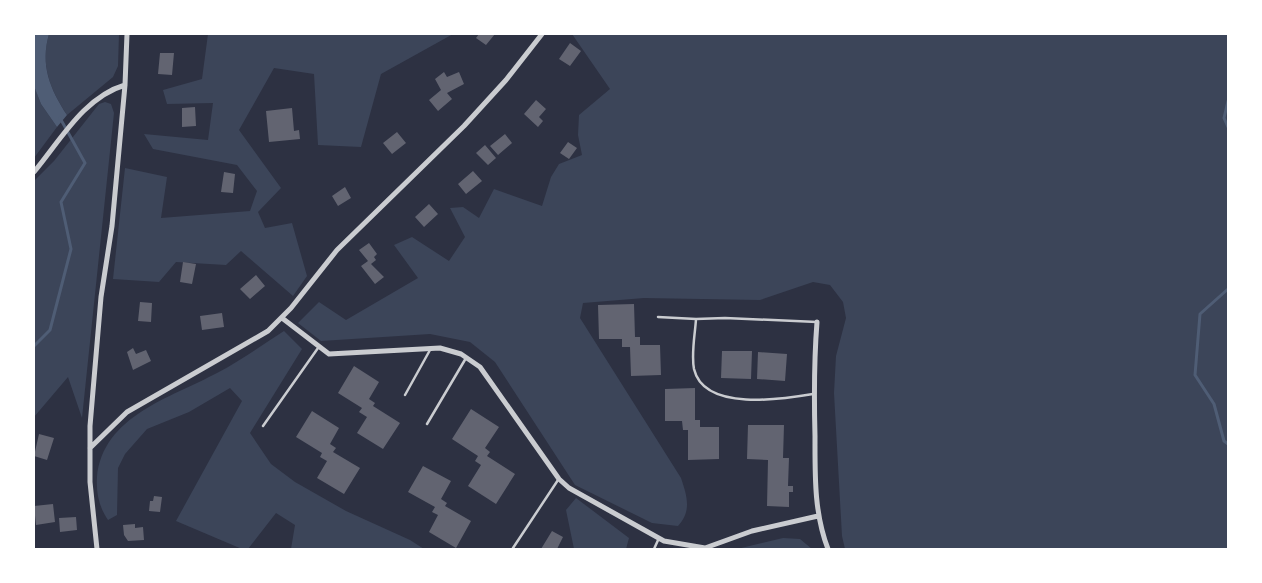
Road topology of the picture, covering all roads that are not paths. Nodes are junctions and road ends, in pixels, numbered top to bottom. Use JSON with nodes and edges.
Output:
{"nodes":[{"id":1,"x":127,"y":34,"type":"edge"},
{"id":2,"x":542,"y":34,"type":"edge"},
{"id":3,"x":125,"y":85,"type":"junction"},
{"id":4,"x":34,"y":172,"type":"edge"},
{"id":5,"x":282,"y":318,"type":"junction"},
{"id":6,"x":658,"y":318,"type":"dead end"},
{"id":7,"x":696,"y":319,"type":"junction"},
{"id":8,"x":817,"y":322,"type":"joint"},
{"id":9,"x":318,"y":348,"type":"junction"},
{"id":10,"x":430,"y":350,"type":"junction"},
{"id":11,"x":466,"y":358,"type":"junction"},
{"id":12,"x":814,"y":394,"type":"junction"},
{"id":13,"x":405,"y":395,"type":"dead end"},
{"id":14,"x":427,"y":424,"type":"dead end"},
{"id":15,"x":263,"y":426,"type":"dead end"},
{"id":16,"x":90,"y":448,"type":"junction"},
{"id":17,"x":559,"y":479,"type":"junction"},
{"id":18,"x":818,"y":516,"type":"junction"},
{"id":19,"x":659,"y":538,"type":"junction"},
{"id":20,"x":513,"y":548,"type":"dead end"},
{"id":21,"x":97,"y":549,"type":"edge"},
{"id":22,"x":654,"y":549,"type":"edge"},
{"id":23,"x":828,"y":549,"type":"edge"}],
"edges":[{"from":1,"to":3,"type":"street"},
{"from":2,"to":5,"type":"street"},
{"from":3,"to":4,"type":"street"},
{"from":3,"to":16,"type":"street"},
{"from":5,"to":9,"type":"street"},
{"from":5,"to":16,"type":"street"},
{"from":6,"to":7,"type":"lane"},
{"from":7,"to":8,"type":"lane"},
{"from":7,"to":12,"type":"lane"},
{"from":8,"to":12,"type":"street"},
{"from":9,"to":10,"type":"street"},
{"from":9,"to":15,"type":"lane"},
{"from":10,"to":11,"type":"street"},
{"from":10,"to":13,"type":"lane"},
{"from":11,"to":14,"type":"lane"},
{"from":11,"to":17,"type":"street"},
{"from":12,"to":18,"type":"street"},
{"from":16,"to":21,"type":"street"},
{"from":17,"to":19,"type":"street"},
{"from":17,"to":20,"type":"lane"},
{"from":18,"to":19,"type":"street"},
{"from":18,"to":23,"type":"street"},
{"from":19,"to":22,"type":"lane"}]}
